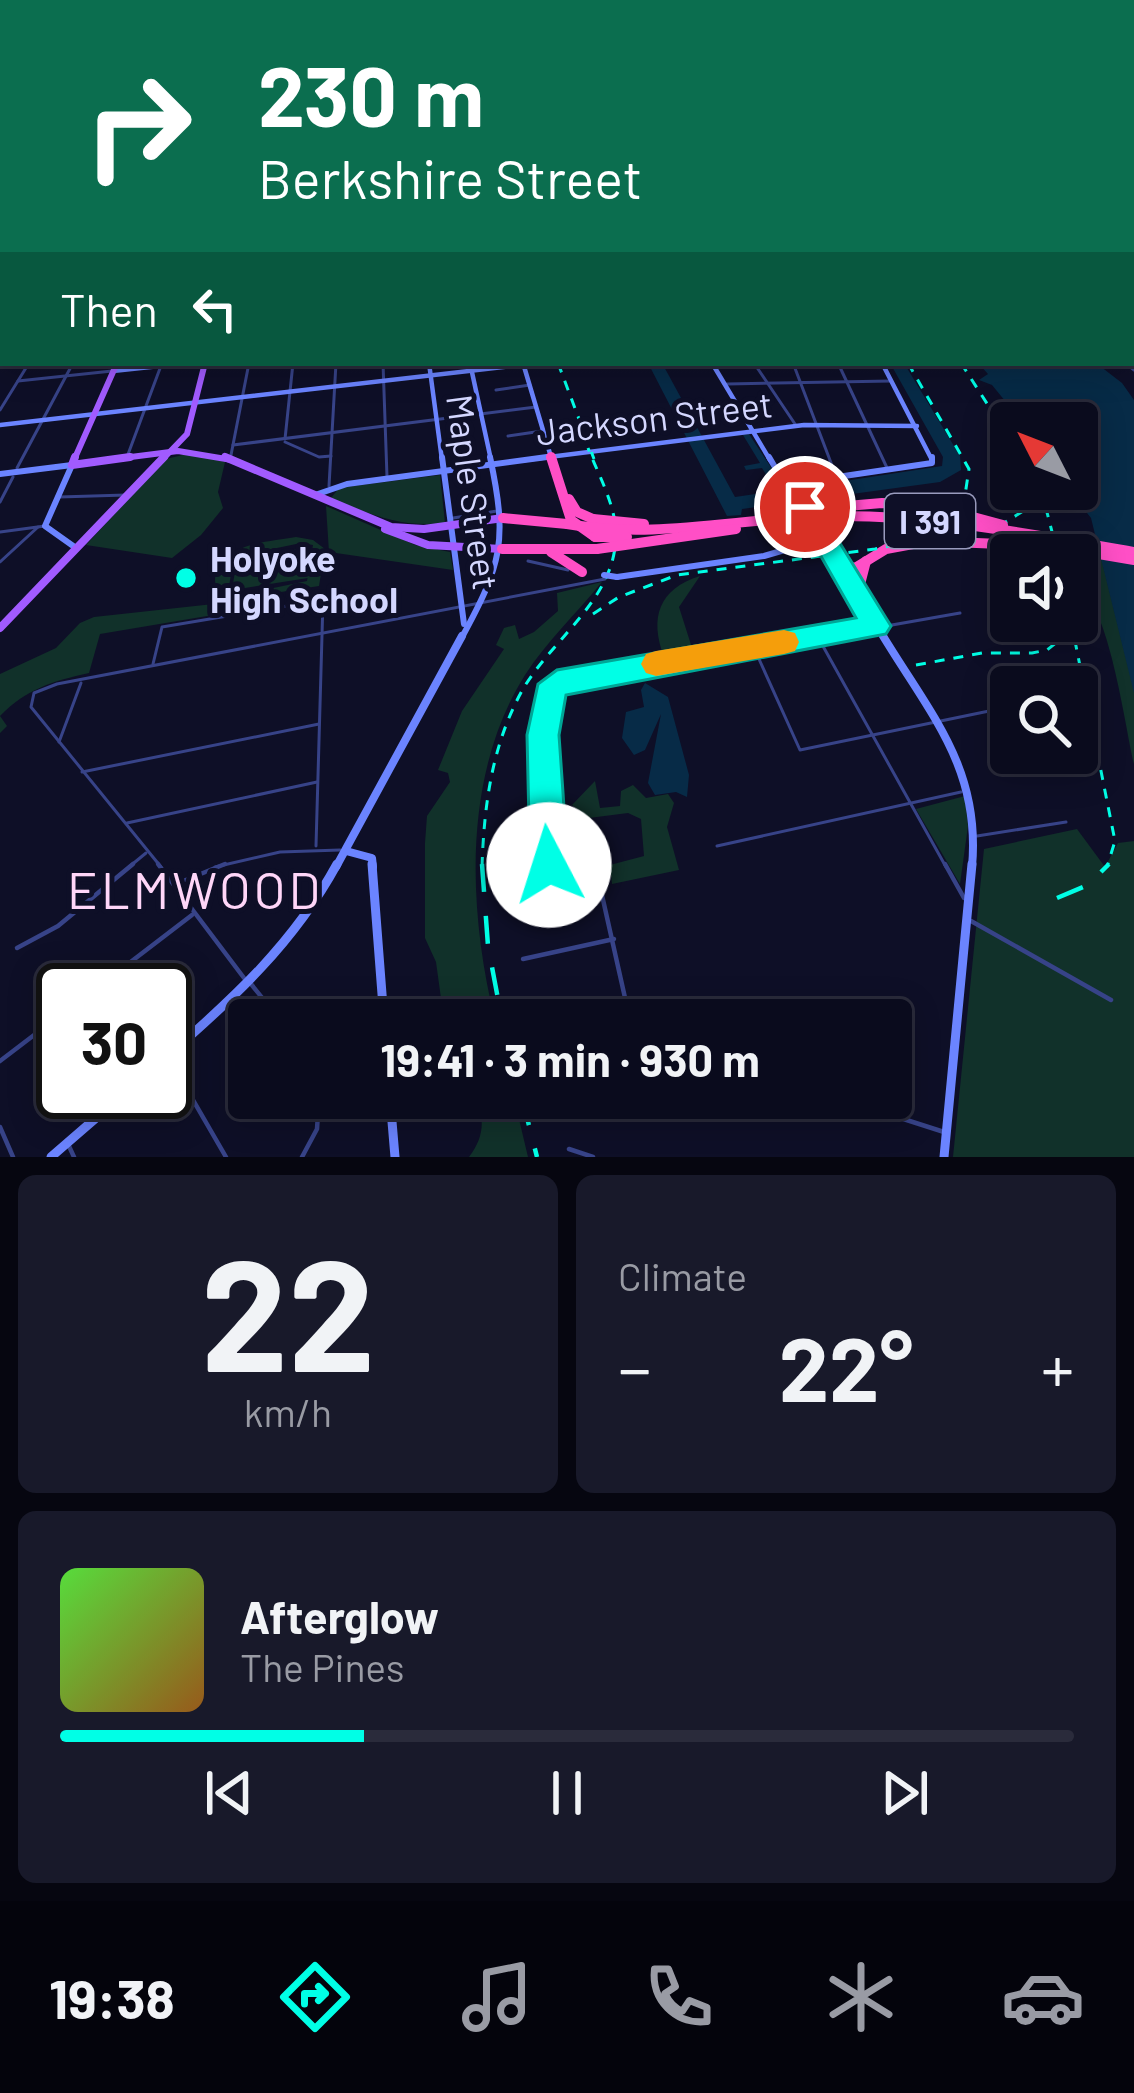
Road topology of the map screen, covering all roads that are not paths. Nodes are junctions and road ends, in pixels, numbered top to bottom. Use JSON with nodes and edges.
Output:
{"nodes":[{"id":1,"x":27,"y":366,"type":"edge"},
{"id":2,"x":71,"y":366,"type":"edge"},
{"id":3,"x":160,"y":366,"type":"edge"},
{"id":4,"x":204,"y":366,"type":"edge"},
{"id":5,"x":248,"y":366,"type":"edge"},
{"id":6,"x":293,"y":366,"type":"edge"},
{"id":7,"x":336,"y":366,"type":"edge"},
{"id":8,"x":383,"y":366,"type":"edge"},
{"id":9,"x":430,"y":366,"type":"edge"},
{"id":10,"x":525,"y":366,"type":"edge"},
{"id":11,"x":714,"y":366,"type":"edge"},
{"id":12,"x":756,"y":366,"type":"edge"},
{"id":13,"x":794,"y":366,"type":"edge"},
{"id":14,"x":839,"y":366,"type":"edge"},
{"id":15,"x":884,"y":366,"type":"edge"},
{"id":16,"x":115,"y":367,"type":"edge"},
{"id":17,"x":471,"y":367,"type":"edge"},
{"id":18,"x":431,"y":375,"type":"junction"},
{"id":19,"x":66,"y":376,"type":"junction"},
{"id":20,"x":764,"y":380,"type":"junction"},
{"id":21,"x":800,"y":380,"type":"junction"},
{"id":22,"x":846,"y":380,"type":"junction"},
{"id":23,"x":18,"y":381,"type":"junction"},
{"id":24,"x":383,"y":381,"type":"junction"},
{"id":25,"x":892,"y":381,"type":"junction"},
{"id":26,"x":725,"y":384,"type":"junction"},
{"id":27,"x":531,"y":385,"type":"junction"},
{"id":28,"x":336,"y":386,"type":"junction"},
{"id":29,"x":496,"y":389,"type":"dead end"},
{"id":30,"x":290,"y":392,"type":"junction"},
{"id":31,"x":242,"y":397,"type":"junction"},
{"id":32,"x":195,"y":403,"type":"junction"},
{"id":33,"x":538,"y":407,"type":"junction"},
{"id":34,"x":145,"y":409,"type":"junction"},
{"id":35,"x":0,"y":410,"type":"edge"},
{"id":36,"x":94,"y":414,"type":"junction"},
{"id":37,"x":481,"y":414,"type":"junction"},
{"id":38,"x":43,"y":420,"type":"junction"},
{"id":39,"x":437,"y":420,"type":"junction"},
{"id":40,"x":0,"y":425,"type":"edge"},
{"id":41,"x":386,"y":426,"type":"junction"},
{"id":42,"x":796,"y":426,"type":"junction"},
{"id":43,"x":818,"y":426,"type":"junction"},
{"id":44,"x":868,"y":426,"type":"junction"},
{"id":45,"x":917,"y":426,"type":"junction"},
{"id":46,"x":753,"y":430,"type":"junction"},
{"id":47,"x":545,"y":431,"type":"junction"},
{"id":48,"x":335,"y":432,"type":"junction"},
{"id":49,"x":508,"y":436,"type":"dead end"},
{"id":50,"x":285,"y":439,"type":"junction"},
{"id":51,"x":233,"y":447,"type":"junction"},
{"id":52,"x":166,"y":453,"type":"junction"},
{"id":53,"x":216,"y":454,"type":"junction"},
{"id":54,"x":333,"y":456,"type":"junction"},
{"id":55,"x":551,"y":457,"type":"junction"},
{"id":56,"x":126,"y":458,"type":"junction"},
{"id":57,"x":230,"y":460,"type":"junction"},
{"id":58,"x":72,"y":465,"type":"junction"},
{"id":59,"x":492,"y":465,"type":"junction"},
{"id":60,"x":889,"y":471,"type":"junction"},
{"id":61,"x":15,"y":472,"type":"junction"},
{"id":62,"x":444,"y":472,"type":"junction"},
{"id":63,"x":0,"y":474,"type":"edge"},
{"id":64,"x":837,"y":477,"type":"junction"},
{"id":65,"x":387,"y":479,"type":"junction"},
{"id":66,"x":788,"y":486,"type":"junction"},
{"id":67,"x":328,"y":488,"type":"junction"},
{"id":68,"x":126,"y":495,"type":"junction"},
{"id":69,"x":57,"y":497,"type":"junction"},
{"id":70,"x":317,"y":498,"type":"junction"},
{"id":71,"x":0,"y":502,"type":"edge"},
{"id":72,"x":801,"y":506,"type":"junction"},
{"id":73,"x":502,"y":514,"type":"junction"},
{"id":74,"x":452,"y":522,"type":"junction"},
{"id":75,"x":725,"y":522,"type":"junction"},
{"id":76,"x":41,"y":526,"type":"junction"},
{"id":77,"x":0,"y":532,"type":"edge"},
{"id":78,"x":1023,"y":534,"type":"edge"},
{"id":79,"x":1033,"y":534,"type":"edge"},
{"id":80,"x":990,"y":538,"type":"edge"},
{"id":81,"x":823,"y":539,"type":"junction"},
{"id":82,"x":990,"y":542,"type":"edge"},
{"id":83,"x":596,"y":543,"type":"junction"},
{"id":84,"x":454,"y":546,"type":"junction"},
{"id":85,"x":76,"y":548,"type":"junction"},
{"id":86,"x":1098,"y":548,"type":"edge"},
{"id":87,"x":502,"y":549,"type":"junction"},
{"id":88,"x":543,"y":549,"type":"junction"},
{"id":89,"x":1098,"y":552,"type":"edge"},
{"id":90,"x":1134,"y":556,"type":"edge"},
{"id":91,"x":528,"y":561,"type":"dead end"},
{"id":92,"x":866,"y":561,"type":"junction"},
{"id":93,"x":0,"y":562,"type":"edge"},
{"id":94,"x":562,"y":563,"type":"junction"},
{"id":95,"x":839,"y":566,"type":"junction"},
{"id":96,"x":591,"y":575,"type":"junction"},
{"id":97,"x":858,"y":592,"type":"junction"},
{"id":98,"x":478,"y":604,"type":"junction"},
{"id":99,"x":463,"y":608,"type":"junction"},
{"id":100,"x":960,"y":613,"type":"dead end"},
{"id":101,"x":5,"y":615,"type":"edge"},
{"id":102,"x":876,"y":626,"type":"junction"},
{"id":103,"x":0,"y":628,"type":"edge"},
{"id":104,"x":464,"y":628,"type":"junction"},
{"id":105,"x":322,"y":634,"type":"junction"},
{"id":106,"x":817,"y":636,"type":"junction"},
{"id":107,"x":753,"y":647,"type":"junction"},
{"id":108,"x":152,"y":666,"type":"junction"},
{"id":109,"x":82,"y":680,"type":"junction"},
{"id":110,"x":990,"y":711,"type":"edge"},
{"id":111,"x":321,"y":723,"type":"junction"},
{"id":112,"x":935,"y":724,"type":"junction"},
{"id":113,"x":871,"y":737,"type":"junction"},
{"id":114,"x":59,"y":743,"type":"junction"},
{"id":115,"x":82,"y":772,"type":"junction"},
{"id":116,"x":319,"y":781,"type":"junction"},
{"id":117,"x":970,"y":791,"type":"junction"},
{"id":118,"x":907,"y":804,"type":"junction"},
{"id":119,"x":1066,"y":822,"type":"dead end"},
{"id":120,"x":125,"y":824,"type":"junction"},
{"id":121,"x":976,"y":836,"type":"junction"},
{"id":122,"x":316,"y":846,"type":"junction"},
{"id":123,"x":717,"y":846,"type":"dead end"},
{"id":124,"x":346,"y":851,"type":"junction"},
{"id":125,"x":148,"y":852,"type":"junction"},
{"id":126,"x":549,"y":865,"type":"junction"},
{"id":127,"x":512,"y":873,"type":"dead end"},
{"id":128,"x":175,"y":885,"type":"junction"},
{"id":129,"x":968,"y":904,"type":"junction"},
{"id":130,"x":194,"y":914,"type":"junction"},
{"id":131,"x":967,"y":918,"type":"junction"},
{"id":132,"x":614,"y":939,"type":"junction"},
{"id":133,"x":17,"y":948,"type":"dead end"},
{"id":134,"x":523,"y":959,"type":"dead end"},
{"id":135,"x":130,"y":963,"type":"edge"},
{"id":136,"x":250,"y":984,"type":"junction"},
{"id":137,"x":262,"y":999,"type":"edge"},
{"id":138,"x":382,"y":999,"type":"edge"},
{"id":139,"x":626,"y":999,"type":"edge"},
{"id":140,"x":1111,"y":1000,"type":"dead end"},
{"id":141,"x":36,"y":1033,"type":"edge"},
{"id":142,"x":192,"y":1034,"type":"edge"},
{"id":143,"x":0,"y":1060,"type":"edge"},
{"id":144,"x":192,"y":1100,"type":"edge"},
{"id":145,"x":95,"y":1119,"type":"edge"},
{"id":146,"x":318,"y":1119,"type":"edge"},
{"id":147,"x":391,"y":1119,"type":"edge"},
{"id":148,"x":903,"y":1119,"type":"edge"},
{"id":149,"x":0,"y":1127,"type":"edge"},
{"id":150,"x":946,"y":1133,"type":"junction"},
{"id":151,"x":67,"y":1143,"type":"junction"},
{"id":152,"x":569,"y":1149,"type":"dead end"},
{"id":153,"x":13,"y":1157,"type":"edge"},
{"id":154,"x":51,"y":1157,"type":"edge"},
{"id":155,"x":74,"y":1157,"type":"edge"},
{"id":156,"x":226,"y":1157,"type":"edge"},
{"id":157,"x":302,"y":1157,"type":"edge"},
{"id":158,"x":394,"y":1157,"type":"edge"},
{"id":159,"x":593,"y":1157,"type":"edge"},
{"id":160,"x":944,"y":1157,"type":"edge"}],
"edges":[{"from":1,"to":23,"type":"street"},
{"from":2,"to":19,"type":"street"},
{"from":3,"to":34,"type":"street"},
{"from":4,"to":32,"type":"main road"},
{"from":5,"to":31,"type":"street"},
{"from":6,"to":30,"type":"street"},
{"from":7,"to":28,"type":"street"},
{"from":8,"to":24,"type":"street"},
{"from":9,"to":18,"type":"street","name":"Maple Street"},
{"from":10,"to":27,"type":"street"},
{"from":11,"to":26,"type":"street"},
{"from":12,"to":20,"type":"street"},
{"from":13,"to":21,"type":"street"},
{"from":14,"to":22,"type":"street"},
{"from":15,"to":25,"type":"street"},
{"from":16,"to":19,"type":"street"},
{"from":16,"to":36,"type":"main road"},
{"from":17,"to":18,"type":"street"},
{"from":17,"to":37,"type":"street"},
{"from":18,"to":24,"type":"street"},
{"from":18,"to":39,"type":"street","name":"Maple Street"},
{"from":19,"to":23,"type":"street"},
{"from":19,"to":38,"type":"street"},
{"from":20,"to":21,"type":"street"},
{"from":20,"to":26,"type":"street"},
{"from":20,"to":42,"type":"street"},
{"from":21,"to":22,"type":"street"},
{"from":21,"to":43,"type":"street"},
{"from":22,"to":25,"type":"street"},
{"from":22,"to":44,"type":"street"},
{"from":23,"to":35,"type":"street"},
{"from":24,"to":28,"type":"street"},
{"from":24,"to":41,"type":"street"},
{"from":25,"to":45,"type":"street"},
{"from":26,"to":46,"type":"street"},
{"from":27,"to":29,"type":"street"},
{"from":27,"to":33,"type":"street"},
{"from":28,"to":30,"type":"street"},
{"from":28,"to":48,"type":"street"},
{"from":30,"to":31,"type":"street"},
{"from":30,"to":50,"type":"street"},
{"from":31,"to":32,"type":"street"},
{"from":31,"to":51,"type":"street"},
{"from":32,"to":34,"type":"street"},
{"from":32,"to":52,"type":"main road"},
{"from":33,"to":37,"type":"street"},
{"from":33,"to":47,"type":"street"},
{"from":34,"to":36,"type":"street"},
{"from":34,"to":56,"type":"street"},
{"from":36,"to":38,"type":"street"},
{"from":36,"to":58,"type":"main road"},
{"from":37,"to":39,"type":"street"},
{"from":37,"to":59,"type":"street"},
{"from":38,"to":40,"type":"street"},
{"from":38,"to":61,"type":"street"},
{"from":39,"to":41,"type":"street"},
{"from":39,"to":62,"type":"street","name":"Maple Street"},
{"from":41,"to":48,"type":"street"},
{"from":41,"to":65,"type":"street"},
{"from":42,"to":43,"type":"street","name":"Jackson Street"},
{"from":42,"to":46,"type":"street","name":"Jackson Street"},
{"from":43,"to":44,"type":"street","name":"Jackson Street"},
{"from":43,"to":64,"type":"street"},
{"from":44,"to":45,"type":"street","name":"Jackson Street"},
{"from":44,"to":60,"type":"street"},
{"from":45,"to":60,"type":"street"},
{"from":46,"to":55,"type":"street","name":"Jackson Street"},
{"from":46,"to":66,"type":"street"},
{"from":47,"to":49,"type":"street"},
{"from":47,"to":55,"type":"street"},
{"from":48,"to":50,"type":"street"},
{"from":48,"to":54,"type":"street"},
{"from":50,"to":51,"type":"street"},
{"from":50,"to":54,"type":"street"},
{"from":51,"to":53,"type":"street"},
{"from":51,"to":57,"type":"street"},
{"from":52,"to":53,"type":"main road"},
{"from":52,"to":56,"type":"main road"},
{"from":52,"to":68,"type":"main road"},
{"from":53,"to":57,"type":"main road"},
{"from":54,"to":67,"type":"street"},
{"from":55,"to":59,"type":"street","name":"Jackson Street"},
{"from":55,"to":75,"type":"highway","bridge":true},
{"from":55,"to":83,"type":"highway"},
{"from":56,"to":58,"type":"main road"},
{"from":57,"to":70,"type":"main road"},
{"from":58,"to":61,"type":"street"},
{"from":58,"to":69,"type":"street"},
{"from":59,"to":62,"type":"street","name":"Jackson Street"},
{"from":59,"to":73,"type":"street"},
{"from":60,"to":64,"type":"street"},
{"from":61,"to":63,"type":"street"},
{"from":61,"to":71,"type":"street"},
{"from":62,"to":65,"type":"street","name":"Jackson Street"},
{"from":62,"to":74,"type":"street","name":"Maple Street"},
{"from":64,"to":66,"type":"street"},
{"from":65,"to":67,"type":"street","name":"Jackson Street"},
{"from":66,"to":72,"type":"street"},
{"from":67,"to":70,"type":"street"},
{"from":68,"to":69,"type":"street"},
{"from":68,"to":85,"type":"main road"},
{"from":69,"to":76,"type":"street"},
{"from":70,"to":74,"type":"main road"},
{"from":70,"to":84,"type":"main road"},
{"from":72,"to":79,"type":"highway","bridge":true},
{"from":72,"to":81,"type":"street"},
{"from":73,"to":74,"type":"main road"},
{"from":73,"to":75,"type":"highway","bridge":true},
{"from":73,"to":87,"type":"street"},
{"from":74,"to":84,"type":"street","name":"Maple Street"},
{"from":75,"to":78,"type":"highway","number":"I 391","bridge":true},
{"from":76,"to":77,"type":"street"},
{"from":76,"to":85,"type":"street"},
{"from":76,"to":93,"type":"street"},
{"from":80,"to":83,"type":"highway","number":"I 391","bridge":true},
{"from":81,"to":95,"type":"street"},
{"from":81,"to":96,"type":"street","bridge":true},
{"from":82,"to":92,"type":"highway","bridge":true},
{"from":83,"to":88,"type":"highway"},
{"from":84,"to":87,"type":"main road"},
{"from":84,"to":99,"type":"street","name":"Maple Street"},
{"from":85,"to":101,"type":"main road"},
{"from":86,"to":90,"type":"highway","number":"I 391","bridge":true},
{"from":87,"to":88,"type":"highway"},
{"from":87,"to":98,"type":"street"},
{"from":88,"to":94,"type":"highway"},
{"from":89,"to":90,"type":"highway","number":"I 391","bridge":true},
{"from":91,"to":94,"type":"street"},
{"from":92,"to":95,"type":"highway"},
{"from":92,"to":97,"type":"highway"},
{"from":94,"to":96,"type":"highway"},
{"from":95,"to":97,"type":"street"},
{"from":95,"to":102,"type":"street"},
{"from":96,"to":98,"type":"street"},
{"from":97,"to":102,"type":"street"},
{"from":98,"to":99,"type":"street"},
{"from":98,"to":104,"type":"street"},
{"from":99,"to":104,"type":"street","name":"Maple Street"},
{"from":99,"to":105,"type":"street"},
{"from":100,"to":102,"type":"street"},
{"from":101,"to":103,"type":"main road"},
{"from":102,"to":106,"type":"street"},
{"from":102,"to":112,"type":"street"},
{"from":104,"to":124,"type":"street"},
{"from":105,"to":108,"type":"street"},
{"from":105,"to":108,"type":"street"},
{"from":105,"to":111,"type":"street"},
{"from":106,"to":107,"type":"street"},
{"from":106,"to":113,"type":"street"},
{"from":107,"to":113,"type":"street"},
{"from":107,"to":126,"type":"street"},
{"from":108,"to":109,"type":"street"},
{"from":109,"to":114,"type":"street"},
{"from":109,"to":114,"type":"street"},
{"from":110,"to":112,"type":"street"},
{"from":111,"to":115,"type":"street"},
{"from":111,"to":116,"type":"street"},
{"from":112,"to":113,"type":"street"},
{"from":112,"to":117,"type":"street"},
{"from":113,"to":118,"type":"street"},
{"from":114,"to":115,"type":"street"},
{"from":115,"to":120,"type":"street"},
{"from":116,"to":120,"type":"street"},
{"from":116,"to":122,"type":"street"},
{"from":117,"to":118,"type":"street"},
{"from":117,"to":121,"type":"street"},
{"from":118,"to":123,"type":"street"},
{"from":118,"to":129,"type":"street"},
{"from":119,"to":121,"type":"street"},
{"from":120,"to":125,"type":"street"},
{"from":121,"to":129,"type":"street"},
{"from":122,"to":124,"type":"street"},
{"from":122,"to":128,"type":"street"},
{"from":124,"to":136,"type":"street"},
{"from":124,"to":138,"type":"street"},
{"from":125,"to":128,"type":"street"},
{"from":125,"to":133,"type":"street"},
{"from":126,"to":127,"type":"street"},
{"from":126,"to":132,"type":"street"},
{"from":128,"to":130,"type":"street"},
{"from":129,"to":131,"type":"street"},
{"from":130,"to":135,"type":"street"},
{"from":130,"to":136,"type":"street"},
{"from":131,"to":140,"type":"street"},
{"from":131,"to":150,"type":"street"},
{"from":132,"to":134,"type":"street"},
{"from":132,"to":139,"type":"street"},
{"from":136,"to":137,"type":"street"},
{"from":136,"to":142,"type":"street"},
{"from":141,"to":143,"type":"street"},
{"from":144,"to":156,"type":"street"},
{"from":145,"to":151,"type":"street"},
{"from":146,"to":157,"type":"street"},
{"from":147,"to":158,"type":"street"},
{"from":148,"to":150,"type":"street"},
{"from":149,"to":153,"type":"street"},
{"from":150,"to":160,"type":"street"},
{"from":151,"to":154,"type":"street"},
{"from":151,"to":155,"type":"street"},
{"from":152,"to":159,"type":"street"}]}
